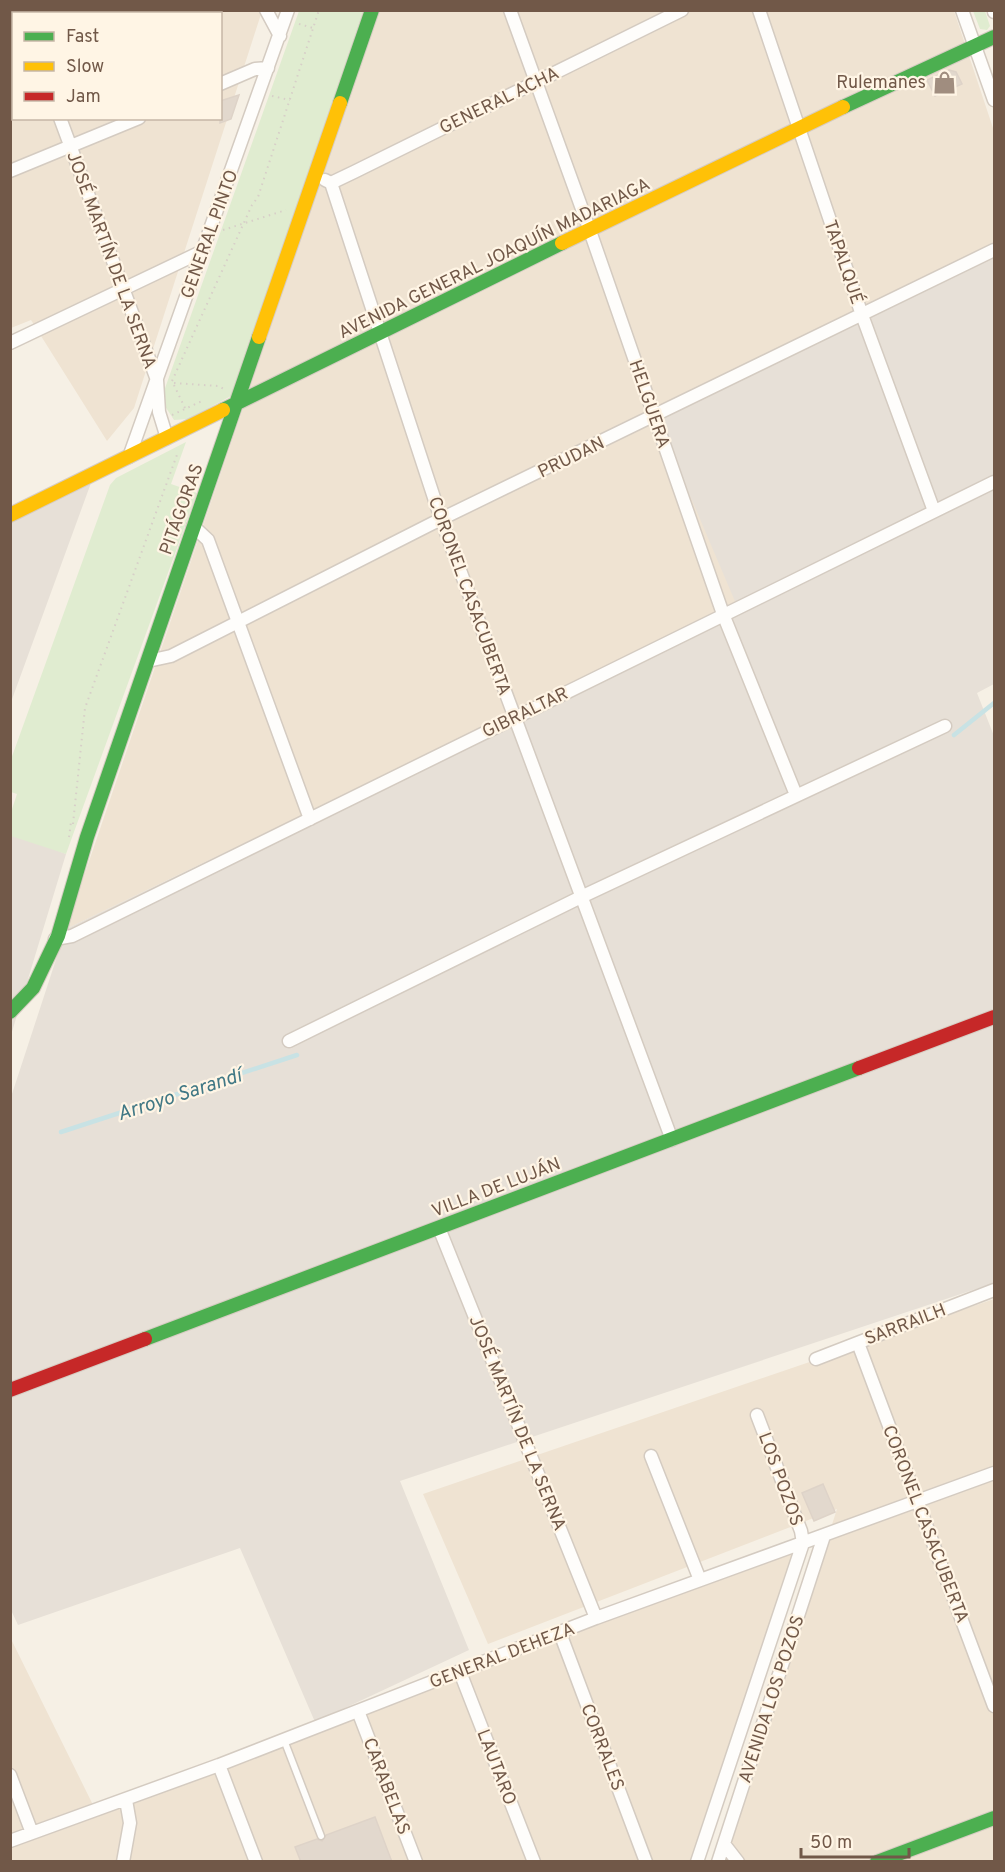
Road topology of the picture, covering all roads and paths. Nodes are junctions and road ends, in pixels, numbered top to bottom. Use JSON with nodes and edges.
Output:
{"nodes":[{"id":1,"x":266,"y":10,"type":"edge"},
{"id":2,"x":319,"y":10,"type":"edge"},
{"id":3,"x":372,"y":10,"type":"edge"},
{"id":4,"x":510,"y":10,"type":"edge"},
{"id":5,"x":682,"y":10,"type":"edge"},
{"id":6,"x":759,"y":10,"type":"edge"},
{"id":7,"x":962,"y":10,"type":"edge"},
{"id":8,"x":287,"y":15,"type":"edge"},
{"id":9,"x":313,"y":28,"type":"junction"},
{"id":10,"x":280,"y":36,"type":"junction"},
{"id":11,"x":994,"y":37,"type":"edge"},
{"id":12,"x":974,"y":44,"type":"junction"},
{"id":13,"x":268,"y":68,"type":"junction"},
{"id":14,"x":535,"y":82,"type":"junction"},
{"id":15,"x":222,"y":83,"type":"edge"},
{"id":16,"x":259,"y":94,"type":"junction"},
{"id":17,"x":290,"y":100,"type":"junction"},
{"id":18,"x":994,"y":100,"type":"edge"},
{"id":19,"x":61,"y":120,"type":"edge"},
{"id":20,"x":134,"y":120,"type":"edge"},
{"id":21,"x":797,"y":128,"type":"junction"},
{"id":22,"x":70,"y":147,"type":"junction"},
{"id":23,"x":10,"y":171,"type":"edge"},
{"id":24,"x":316,"y":176,"type":"junction"},
{"id":25,"x":331,"y":183,"type":"junction"},
{"id":26,"x":306,"y":204,"type":"junction"},
{"id":27,"x":243,"y":224,"type":"junction"},
{"id":28,"x":590,"y":231,"type":"junction"},
{"id":29,"x":209,"y":234,"type":"junction"},
{"id":30,"x":203,"y":250,"type":"junction"},
{"id":31,"x":994,"y":250,"type":"edge"},
{"id":32,"x":122,"y":288,"type":"junction"},
{"id":33,"x":862,"y":315,"type":"junction"},
{"id":34,"x":381,"y":334,"type":"junction"},
{"id":35,"x":10,"y":343,"type":"edge"},
{"id":36,"x":157,"y":380,"type":"junction"},
{"id":37,"x":173,"y":383,"type":"junction"},
{"id":38,"x":227,"y":391,"type":"dead end"},
{"id":39,"x":238,"y":404,"type":"junction"},
{"id":40,"x":185,"y":408,"type":"dead end"},
{"id":41,"x":655,"y":417,"type":"junction"},
{"id":42,"x":167,"y":438,"type":"junction"},
{"id":43,"x":179,"y":451,"type":"dead end"},
{"id":44,"x":129,"y":457,"type":"junction"},
{"id":45,"x":994,"y":482,"type":"edge"},
{"id":46,"x":934,"y":511,"type":"junction"},
{"id":47,"x":10,"y":515,"type":"edge"},
{"id":48,"x":441,"y":519,"type":"junction"},
{"id":49,"x":193,"y":526,"type":"junction"},
{"id":50,"x":723,"y":614,"type":"junction"},
{"id":51,"x":239,"y":621,"type":"junction"},
{"id":52,"x":148,"y":661,"type":"junction"},
{"id":53,"x":514,"y":718,"type":"junction"},
{"id":54,"x":945,"y":726,"type":"dead end"},
{"id":55,"x":796,"y":795,"type":"junction"},
{"id":56,"x":310,"y":819,"type":"junction"},
{"id":57,"x":87,"y":837,"type":"junction"},
{"id":58,"x":581,"y":897,"type":"junction"},
{"id":59,"x":55,"y":939,"type":"junction"},
{"id":60,"x":10,"y":1012,"type":"edge"},
{"id":61,"x":994,"y":1017,"type":"edge"},
{"id":62,"x":289,"y":1041,"type":"dead end"},
{"id":63,"x":672,"y":1140,"type":"junction"},
{"id":64,"x":439,"y":1228,"type":"junction"},
{"id":65,"x":994,"y":1290,"type":"edge"},
{"id":66,"x":858,"y":1342,"type":"junction"},
{"id":67,"x":816,"y":1359,"type":"dead end"},
{"id":68,"x":10,"y":1390,"type":"edge"},
{"id":69,"x":757,"y":1415,"type":"dead end"},
{"id":70,"x":651,"y":1456,"type":"dead end"},
{"id":71,"x":994,"y":1473,"type":"edge"},
{"id":72,"x":918,"y":1503,"type":"junction"},
{"id":73,"x":824,"y":1536,"type":"junction"},
{"id":74,"x":803,"y":1543,"type":"junction"},
{"id":75,"x":700,"y":1580,"type":"junction"},
{"id":76,"x":596,"y":1618,"type":"junction"},
{"id":77,"x":560,"y":1633,"type":"junction"},
{"id":78,"x":460,"y":1672,"type":"junction"},
{"id":79,"x":994,"y":1706,"type":"edge"},
{"id":80,"x":358,"y":1711,"type":"junction"},
{"id":81,"x":284,"y":1740,"type":"junction"},
{"id":82,"x":219,"y":1765,"type":"junction"},
{"id":83,"x":10,"y":1775,"type":"edge"},
{"id":84,"x":126,"y":1800,"type":"junction"},
{"id":85,"x":994,"y":1818,"type":"edge"},
{"id":86,"x":32,"y":1833,"type":"junction"},
{"id":87,"x":321,"y":1836,"type":"dead end"},
{"id":88,"x":10,"y":1841,"type":"edge"},
{"id":89,"x":724,"y":1844,"type":"junction"},
{"id":90,"x":123,"y":1862,"type":"edge"},
{"id":91,"x":256,"y":1862,"type":"edge"},
{"id":92,"x":416,"y":1862,"type":"edge"},
{"id":93,"x":534,"y":1862,"type":"edge"},
{"id":94,"x":646,"y":1862,"type":"edge"},
{"id":95,"x":697,"y":1862,"type":"edge"},
{"id":96,"x":718,"y":1862,"type":"edge"},
{"id":97,"x":738,"y":1862,"type":"edge"},
{"id":98,"x":877,"y":1862,"type":"edge"}],
"edges":[{"from":1,"to":10,"type":"street"},
{"from":2,"to":9,"type":"path"},
{"from":3,"to":24,"type":"street","name":"PITÁGORAS"},
{"from":4,"to":14,"type":"street","name":"HELGUERA"},
{"from":5,"to":14,"type":"street","name":"GENERAL ACHA"},
{"from":6,"to":21,"type":"street","name":"TAPALQUÉ"},
{"from":7,"to":12,"type":"street"},
{"from":8,"to":9,"type":"path"},
{"from":8,"to":10,"type":"street","name":"GENERAL PINTO"},
{"from":9,"to":17,"type":"path"},
{"from":10,"to":13,"type":"street","name":"GENERAL PINTO"},
{"from":11,"to":12,"type":"street","name":"AVENIDA GENERAL JOAQUÍN MADARIAGA"},
{"from":12,"to":18,"type":"street"},
{"from":12,"to":21,"type":"street","name":"AVENIDA GENERAL JOAQUÍN MADARIAGA"},
{"from":13,"to":15,"type":"street"},
{"from":13,"to":16,"type":"street","name":"GENERAL PINTO"},
{"from":14,"to":25,"type":"street","name":"GENERAL ACHA"},
{"from":14,"to":28,"type":"street","name":"HELGUERA"},
{"from":16,"to":17,"type":"path"},
{"from":16,"to":29,"type":"street","name":"GENERAL PINTO"},
{"from":17,"to":27,"type":"path"},
{"from":19,"to":22,"type":"street","name":"JOSÉ MARTÍN DE LA SERNA"},
{"from":20,"to":22,"type":"street"},
{"from":21,"to":28,"type":"street","name":"AVENIDA GENERAL JOAQUÍN MADARIAGA"},
{"from":21,"to":33,"type":"street","name":"TAPALQUÉ"},
{"from":22,"to":23,"type":"street"},
{"from":22,"to":32,"type":"street","name":"JOSÉ MARTÍN DE LA SERNA"},
{"from":24,"to":25,"type":"street"},
{"from":24,"to":26,"type":"street","name":"PITÁGORAS"},
{"from":25,"to":34,"type":"street","name":"CORONEL CASACUBERTA"},
{"from":26,"to":27,"type":"path"},
{"from":26,"to":39,"type":"street","name":"PITÁGORAS"},
{"from":27,"to":29,"type":"path"},
{"from":27,"to":37,"type":"path"},
{"from":28,"to":34,"type":"street","name":"AVENIDA GENERAL JOAQUÍN MADARIAGA"},
{"from":28,"to":41,"type":"street","name":"HELGUERA"},
{"from":29,"to":30,"type":"street","name":"GENERAL PINTO"},
{"from":30,"to":32,"type":"street"},
{"from":30,"to":36,"type":"street","name":"GENERAL PINTO"},
{"from":31,"to":33,"type":"street","name":"PRUDAN"},
{"from":32,"to":35,"type":"street"},
{"from":32,"to":36,"type":"street","name":"JOSÉ MARTÍN DE LA SERNA"},
{"from":33,"to":41,"type":"street","name":"PRUDAN"},
{"from":33,"to":46,"type":"street","name":"TAPALQUÉ"},
{"from":34,"to":39,"type":"street","name":"AVENIDA GENERAL JOAQUÍN MADARIAGA"},
{"from":34,"to":48,"type":"street","name":"CORONEL CASACUBERTA"},
{"from":36,"to":42,"type":"street","name":"JOSÉ MARTÍN DE LA SERNA"},
{"from":36,"to":44,"type":"street","name":"GENERAL PINTO"},
{"from":37,"to":38,"type":"path"},
{"from":37,"to":40,"type":"path"},
{"from":39,"to":42,"type":"street","name":"AVENIDA GENERAL JOAQUÍN MADARIAGA"},
{"from":39,"to":49,"type":"street","name":"PITÁGORAS"},
{"from":41,"to":48,"type":"street","name":"PRUDAN"},
{"from":41,"to":50,"type":"street","name":"HELGUERA"},
{"from":42,"to":44,"type":"street","name":"AVENIDA GENERAL JOAQUÍN MADARIAGA"},
{"from":43,"to":57,"type":"path"},
{"from":44,"to":47,"type":"street","name":"AVENIDA GENERAL JOAQUÍN MADARIAGA"},
{"from":45,"to":46,"type":"street","name":"GIBRALTAR"},
{"from":46,"to":50,"type":"street","name":"GIBRALTAR"},
{"from":48,"to":51,"type":"street","name":"PRUDAN"},
{"from":48,"to":53,"type":"street","name":"CORONEL CASACUBERTA"},
{"from":49,"to":51,"type":"street"},
{"from":49,"to":52,"type":"street","name":"PITÁGORAS"},
{"from":50,"to":53,"type":"street","name":"GIBRALTAR"},
{"from":50,"to":55,"type":"street","name":"HELGUERA"},
{"from":51,"to":52,"type":"street","name":"PRUDAN"},
{"from":51,"to":56,"type":"street"},
{"from":52,"to":57,"type":"street","name":"PITÁGORAS"},
{"from":53,"to":56,"type":"street","name":"GIBRALTAR"},
{"from":53,"to":58,"type":"street","name":"CORONEL CASACUBERTA"},
{"from":54,"to":55,"type":"street"},
{"from":55,"to":58,"type":"street"},
{"from":56,"to":59,"type":"street","name":"GIBRALTAR"},
{"from":57,"to":59,"type":"street","name":"PITÁGORAS"},
{"from":58,"to":62,"type":"street"},
{"from":58,"to":63,"type":"street","name":"CORONEL CASACUBERTA"},
{"from":59,"to":60,"type":"street","name":"PITÁGORAS"},
{"from":61,"to":63,"type":"street","name":"VILLA DE LUJÁN"},
{"from":63,"to":64,"type":"street","name":"VILLA DE LUJÁN"},
{"from":64,"to":68,"type":"street","name":"VILLA DE LUJÁN"},
{"from":64,"to":76,"type":"street","name":"JOSÉ MARTÍN DE LA SERNA"},
{"from":65,"to":66,"type":"street","name":"SARRAILH"},
{"from":66,"to":67,"type":"street","name":"SARRAILH"},
{"from":66,"to":72,"type":"street","name":"CORONEL CASACUBERTA"},
{"from":69,"to":74,"type":"street","name":"LOS POZOS"},
{"from":70,"to":75,"type":"street"},
{"from":71,"to":72,"type":"street","name":"GENERAL DEHEZA"},
{"from":72,"to":73,"type":"street","name":"GENERAL DEHEZA"},
{"from":72,"to":79,"type":"street","name":"CORONEL CASACUBERTA"},
{"from":73,"to":74,"type":"street","name":"GENERAL DEHEZA"},
{"from":73,"to":89,"type":"street","name":"AVENIDA LOS POZOS"},
{"from":74,"to":75,"type":"street","name":"GENERAL DEHEZA"},
{"from":74,"to":95,"type":"street","name":"AVENIDA LOS POZOS"},
{"from":75,"to":76,"type":"street","name":"GENERAL DEHEZA"},
{"from":76,"to":77,"type":"street","name":"GENERAL DEHEZA"},
{"from":77,"to":78,"type":"street","name":"GENERAL DEHEZA"},
{"from":77,"to":94,"type":"street","name":"CORRALES"},
{"from":78,"to":80,"type":"street","name":"GENERAL DEHEZA"},
{"from":78,"to":93,"type":"street","name":"LAUTARO"},
{"from":80,"to":81,"type":"street","name":"GENERAL DEHEZA"},
{"from":80,"to":92,"type":"street","name":"CARABELAS"},
{"from":81,"to":82,"type":"street","name":"GENERAL DEHEZA"},
{"from":81,"to":87,"type":"lane"},
{"from":82,"to":84,"type":"street","name":"GENERAL DEHEZA"},
{"from":82,"to":91,"type":"street"},
{"from":83,"to":86,"type":"street"},
{"from":84,"to":86,"type":"street","name":"GENERAL DEHEZA"},
{"from":84,"to":90,"type":"street"},
{"from":85,"to":98,"type":"street"},
{"from":86,"to":88,"type":"street","name":"GENERAL DEHEZA"},
{"from":89,"to":96,"type":"street","name":"AVENIDA LOS POZOS"},
{"from":89,"to":97,"type":"street"}]}
